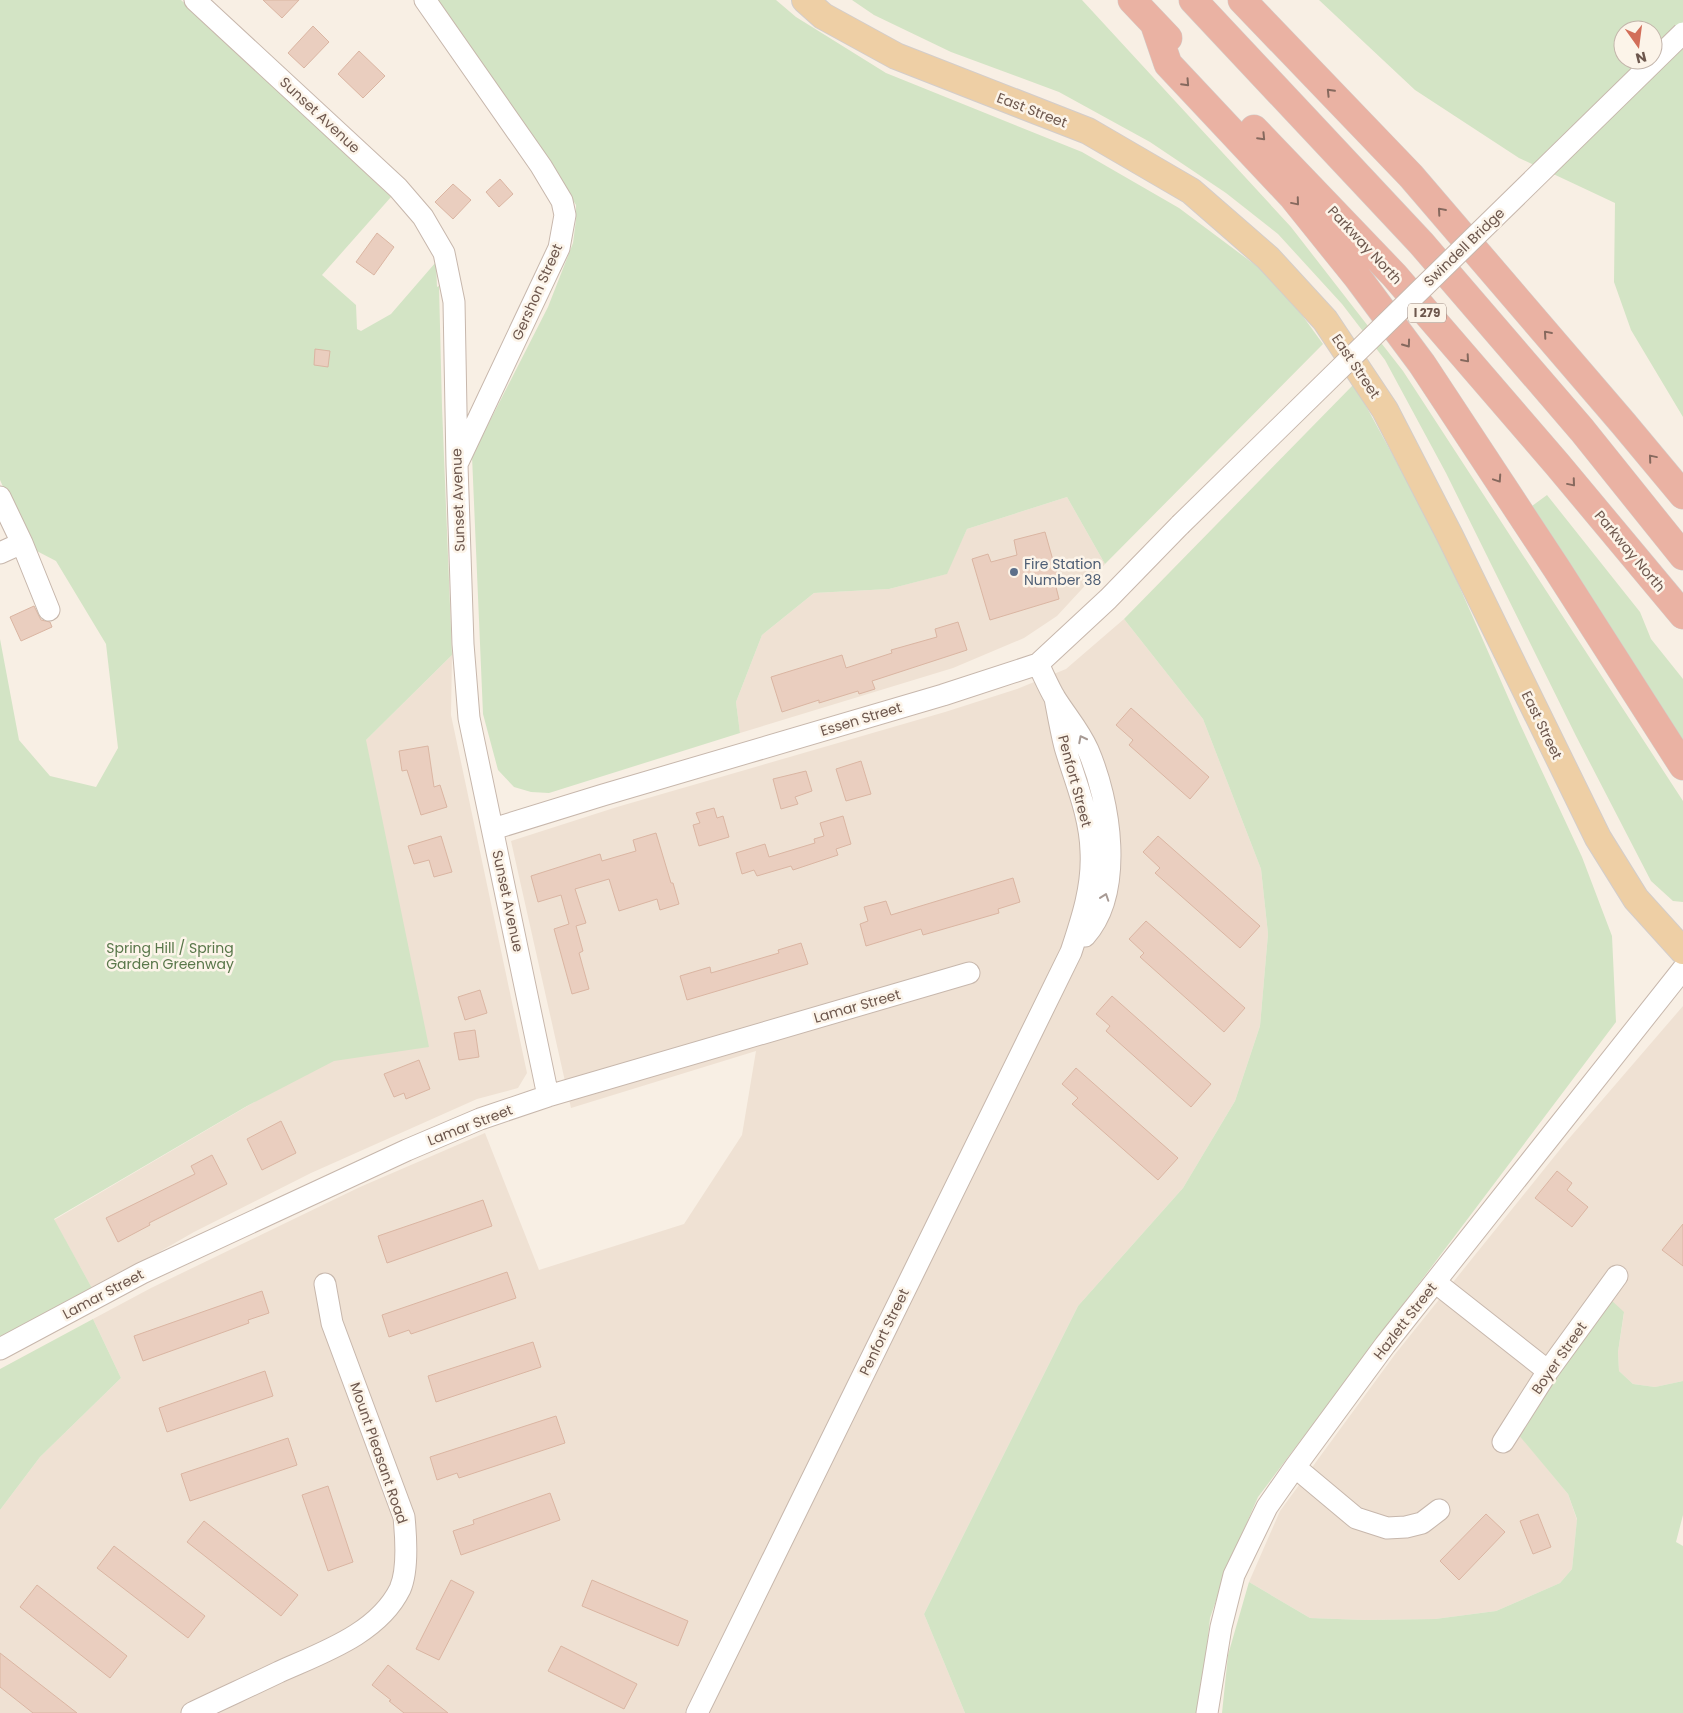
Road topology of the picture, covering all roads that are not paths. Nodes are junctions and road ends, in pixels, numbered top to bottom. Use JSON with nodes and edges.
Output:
{"nodes":[{"id":1,"x":195,"y":0,"type":"edge"},
{"id":2,"x":425,"y":0,"type":"edge"},
{"id":3,"x":805,"y":0,"type":"edge"},
{"id":4,"x":1132,"y":0,"type":"edge"},
{"id":5,"x":1192,"y":0,"type":"edge"},
{"id":6,"x":1242,"y":0,"type":"edge"},
{"id":7,"x":1155,"y":26,"type":"junction"},
{"id":8,"x":1683,"y":33,"type":"edge"},
{"id":9,"x":457,"y":465,"type":"junction"},
{"id":10,"x":1683,"y":495,"type":"edge"},
{"id":11,"x":0,"y":497,"type":"edge"},
{"id":12,"x":1180,"y":525,"type":"joint"},
{"id":13,"x":22,"y":543,"type":"junction"},
{"id":14,"x":0,"y":553,"type":"edge"},
{"id":15,"x":1683,"y":556,"type":"edge"},
{"id":16,"x":49,"y":610,"type":"dead end"},
{"id":17,"x":1683,"y":615,"type":"edge"},
{"id":18,"x":1038,"y":664,"type":"junction"},
{"id":19,"x":1683,"y":766,"type":"edge"},
{"id":20,"x":493,"y":829,"type":"junction"},
{"id":21,"x":1683,"y":951,"type":"edge"},
{"id":22,"x":1683,"y":969,"type":"edge"},
{"id":23,"x":969,"y":973,"type":"dead end"},
{"id":24,"x":548,"y":1096,"type":"junction"},
{"id":25,"x":1617,"y":1276,"type":"dead end"},
{"id":26,"x":1435,"y":1282,"type":"junction"},
{"id":27,"x":325,"y":1284,"type":"dead end"},
{"id":28,"x":0,"y":1349,"type":"edge"},
{"id":29,"x":1548,"y":1371,"type":"junction"},
{"id":30,"x":1503,"y":1442,"type":"dead end"},
{"id":31,"x":1295,"y":1467,"type":"junction"},
{"id":32,"x":1439,"y":1510,"type":"dead end"},
{"id":33,"x":192,"y":1713,"type":"edge"},
{"id":34,"x":697,"y":1713,"type":"edge"},
{"id":35,"x":1207,"y":1713,"type":"edge"}],
"edges":[{"from":1,"to":9,"type":"street","name":"Sunset Avenue"},
{"from":2,"to":9,"type":"street","name":"Gershon Street"},
{"from":3,"to":21,"type":"main road","name":"East Street"},
{"from":4,"to":7,"type":"highway","name":"Parkway North","number":"I 279"},
{"from":5,"to":15,"type":"highway"},
{"from":10,"to":6,"type":"highway","one_way":true},
{"from":7,"to":17,"type":"highway","name":"Parkway North","number":"I 279","one_way":true},
{"from":7,"to":19,"type":"highway","one_way":true},
{"from":8,"to":12,"type":"street","name":"Swindell Bridge","bridge":true},
{"from":9,"to":20,"type":"street","name":"Sunset Avenue"},
{"from":11,"to":13,"type":"street"},
{"from":12,"to":18,"type":"street","name":"Essen Street"},
{"from":13,"to":14,"type":"street"},
{"from":13,"to":16,"type":"street"},
{"from":18,"to":20,"type":"street","name":"Essen Street"},
{"from":18,"to":34,"type":"street","name":"Penfort Street"},
{"from":20,"to":24,"type":"street","name":"Sunset Avenue"},
{"from":22,"to":26,"type":"street","name":"Hazlett Street"},
{"from":23,"to":24,"type":"street","name":"Lamar Street"},
{"from":24,"to":28,"type":"street","name":"Lamar Street"},
{"from":25,"to":29,"type":"street","name":"Boyer Street"},
{"from":26,"to":29,"type":"street"},
{"from":26,"to":31,"type":"street","name":"Hazlett Street"},
{"from":27,"to":33,"type":"street","name":"Mount Pleasant Road"},
{"from":29,"to":30,"type":"street","name":"Boyer Street"},
{"from":31,"to":32,"type":"street"},
{"from":31,"to":35,"type":"street","name":"Hazlett Street"}]}
